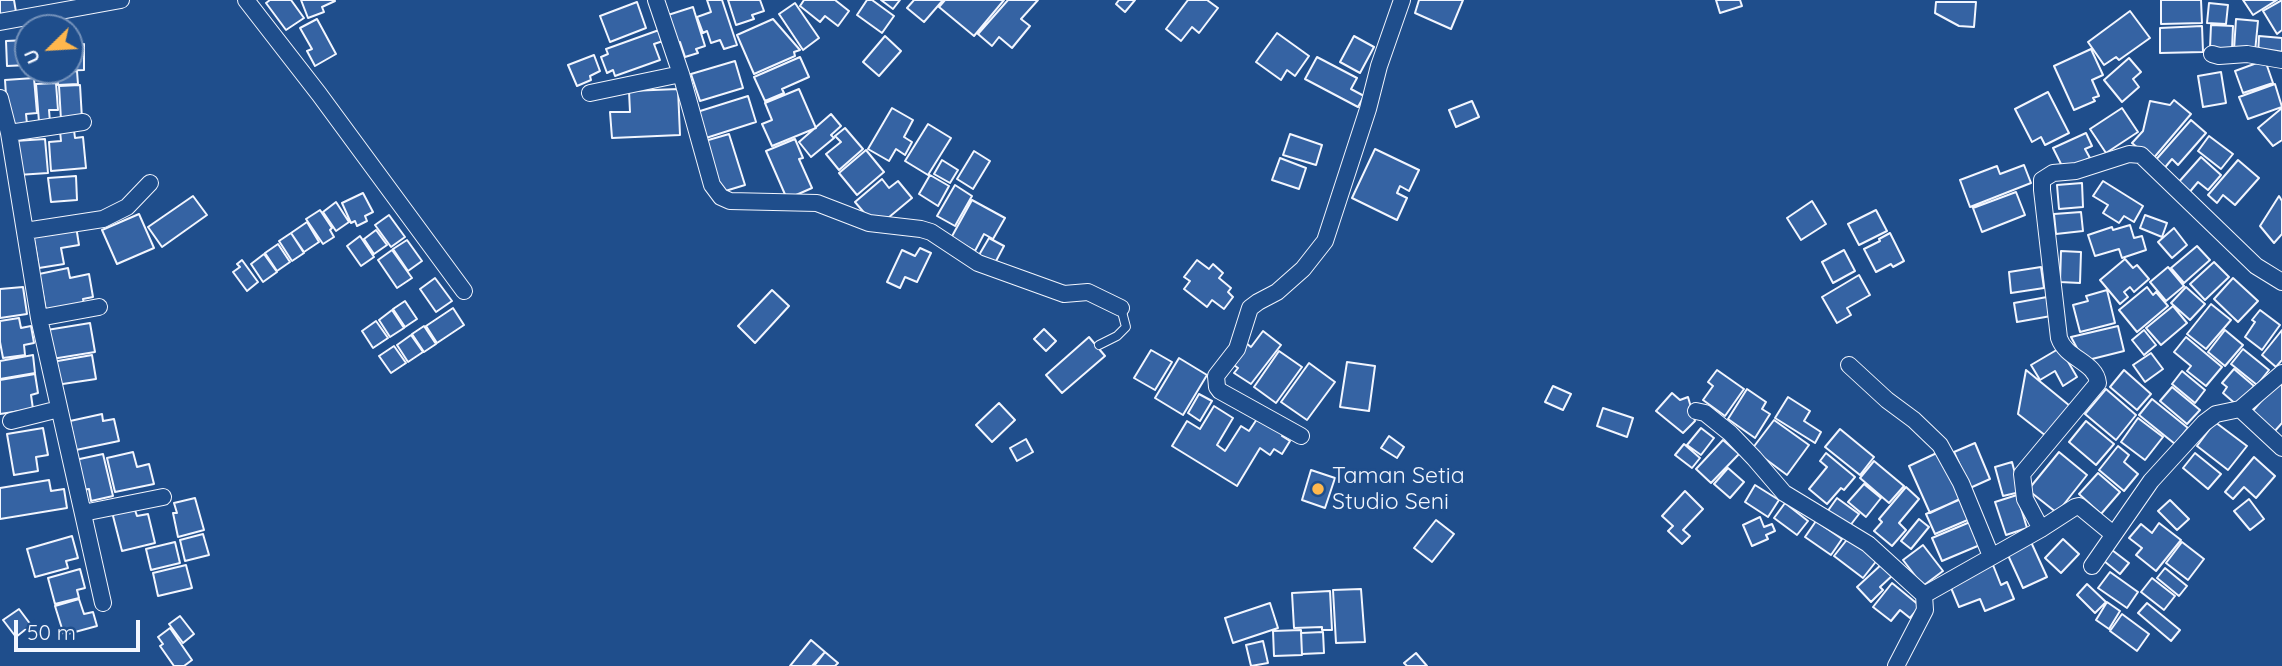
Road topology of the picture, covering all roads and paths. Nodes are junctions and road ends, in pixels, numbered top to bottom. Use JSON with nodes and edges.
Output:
{"nodes":[{"id":1,"x":246,"y":0,"type":"edge"},
{"id":2,"x":656,"y":0,"type":"edge"},
{"id":3,"x":1402,"y":0,"type":"edge"},
{"id":4,"x":111,"y":1,"type":"edge"},
{"id":5,"x":0,"y":22,"type":"edge"},
{"id":6,"x":2212,"y":54,"type":"dead end"},
{"id":7,"x":2282,"y":60,"type":"edge"},
{"id":8,"x":681,"y":74,"type":"junction"},
{"id":9,"x":590,"y":93,"type":"dead end"},
{"id":10,"x":0,"y":98,"type":"edge"},
{"id":11,"x":83,"y":122,"type":"dead end"},
{"id":12,"x":9,"y":133,"type":"junction"},
{"id":13,"x":150,"y":183,"type":"dead end"},
{"id":14,"x":24,"y":231,"type":"junction"},
{"id":15,"x":2282,"y":282,"type":"edge"},
{"id":16,"x":464,"y":291,"type":"dead end"},
{"id":17,"x":99,"y":307,"type":"dead end"},
{"id":18,"x":1121,"y":308,"type":"joint"},
{"id":19,"x":39,"y":318,"type":"junction"},
{"id":20,"x":1099,"y":345,"type":"dead end"},
{"id":21,"x":1849,"y":365,"type":"dead end"},
{"id":22,"x":2282,"y":373,"type":"edge"},
{"id":23,"x":59,"y":409,"type":"junction"},
{"id":24,"x":2240,"y":409,"type":"junction"},
{"id":25,"x":1696,"y":411,"type":"dead end"},
{"id":26,"x":11,"y":421,"type":"dead end"},
{"id":27,"x":1301,"y":436,"type":"dead end"},
{"id":28,"x":2282,"y":448,"type":"edge"},
{"id":29,"x":163,"y":497,"type":"dead end"},
{"id":30,"x":83,"y":513,"type":"junction"},
{"id":31,"x":2041,"y":529,"type":"junction"},
{"id":32,"x":2113,"y":534,"type":"junction"},
{"id":33,"x":1991,"y":556,"type":"junction"},
{"id":34,"x":2092,"y":566,"type":"dead end"},
{"id":35,"x":1923,"y":595,"type":"junction"},
{"id":36,"x":103,"y":603,"type":"dead end"},
{"id":37,"x":1896,"y":666,"type":"edge"}],
"edges":[{"from":1,"to":16,"type":"street"},
{"from":2,"to":8,"type":"street"},
{"from":3,"to":27,"type":"street"},
{"from":4,"to":5,"type":"street"},
{"from":6,"to":7,"type":"street"},
{"from":8,"to":9,"type":"street"},
{"from":8,"to":18,"type":"street"},
{"from":10,"to":12,"type":"street"},
{"from":11,"to":12,"type":"street"},
{"from":12,"to":14,"type":"street"},
{"from":13,"to":14,"type":"street"},
{"from":14,"to":19,"type":"street"},
{"from":15,"to":31,"type":"street"},
{"from":17,"to":19,"type":"street"},
{"from":18,"to":20,"type":"lane"},
{"from":19,"to":23,"type":"street"},
{"from":21,"to":33,"type":"street"},
{"from":22,"to":24,"type":"street"},
{"from":23,"to":26,"type":"street"},
{"from":23,"to":30,"type":"street"},
{"from":24,"to":28,"type":"street"},
{"from":24,"to":32,"type":"street"},
{"from":25,"to":35,"type":"street"},
{"from":29,"to":30,"type":"street"},
{"from":30,"to":36,"type":"street"},
{"from":31,"to":32,"type":"street"},
{"from":31,"to":33,"type":"street"},
{"from":32,"to":34,"type":"street"},
{"from":33,"to":35,"type":"street"},
{"from":35,"to":37,"type":"street"}]}
